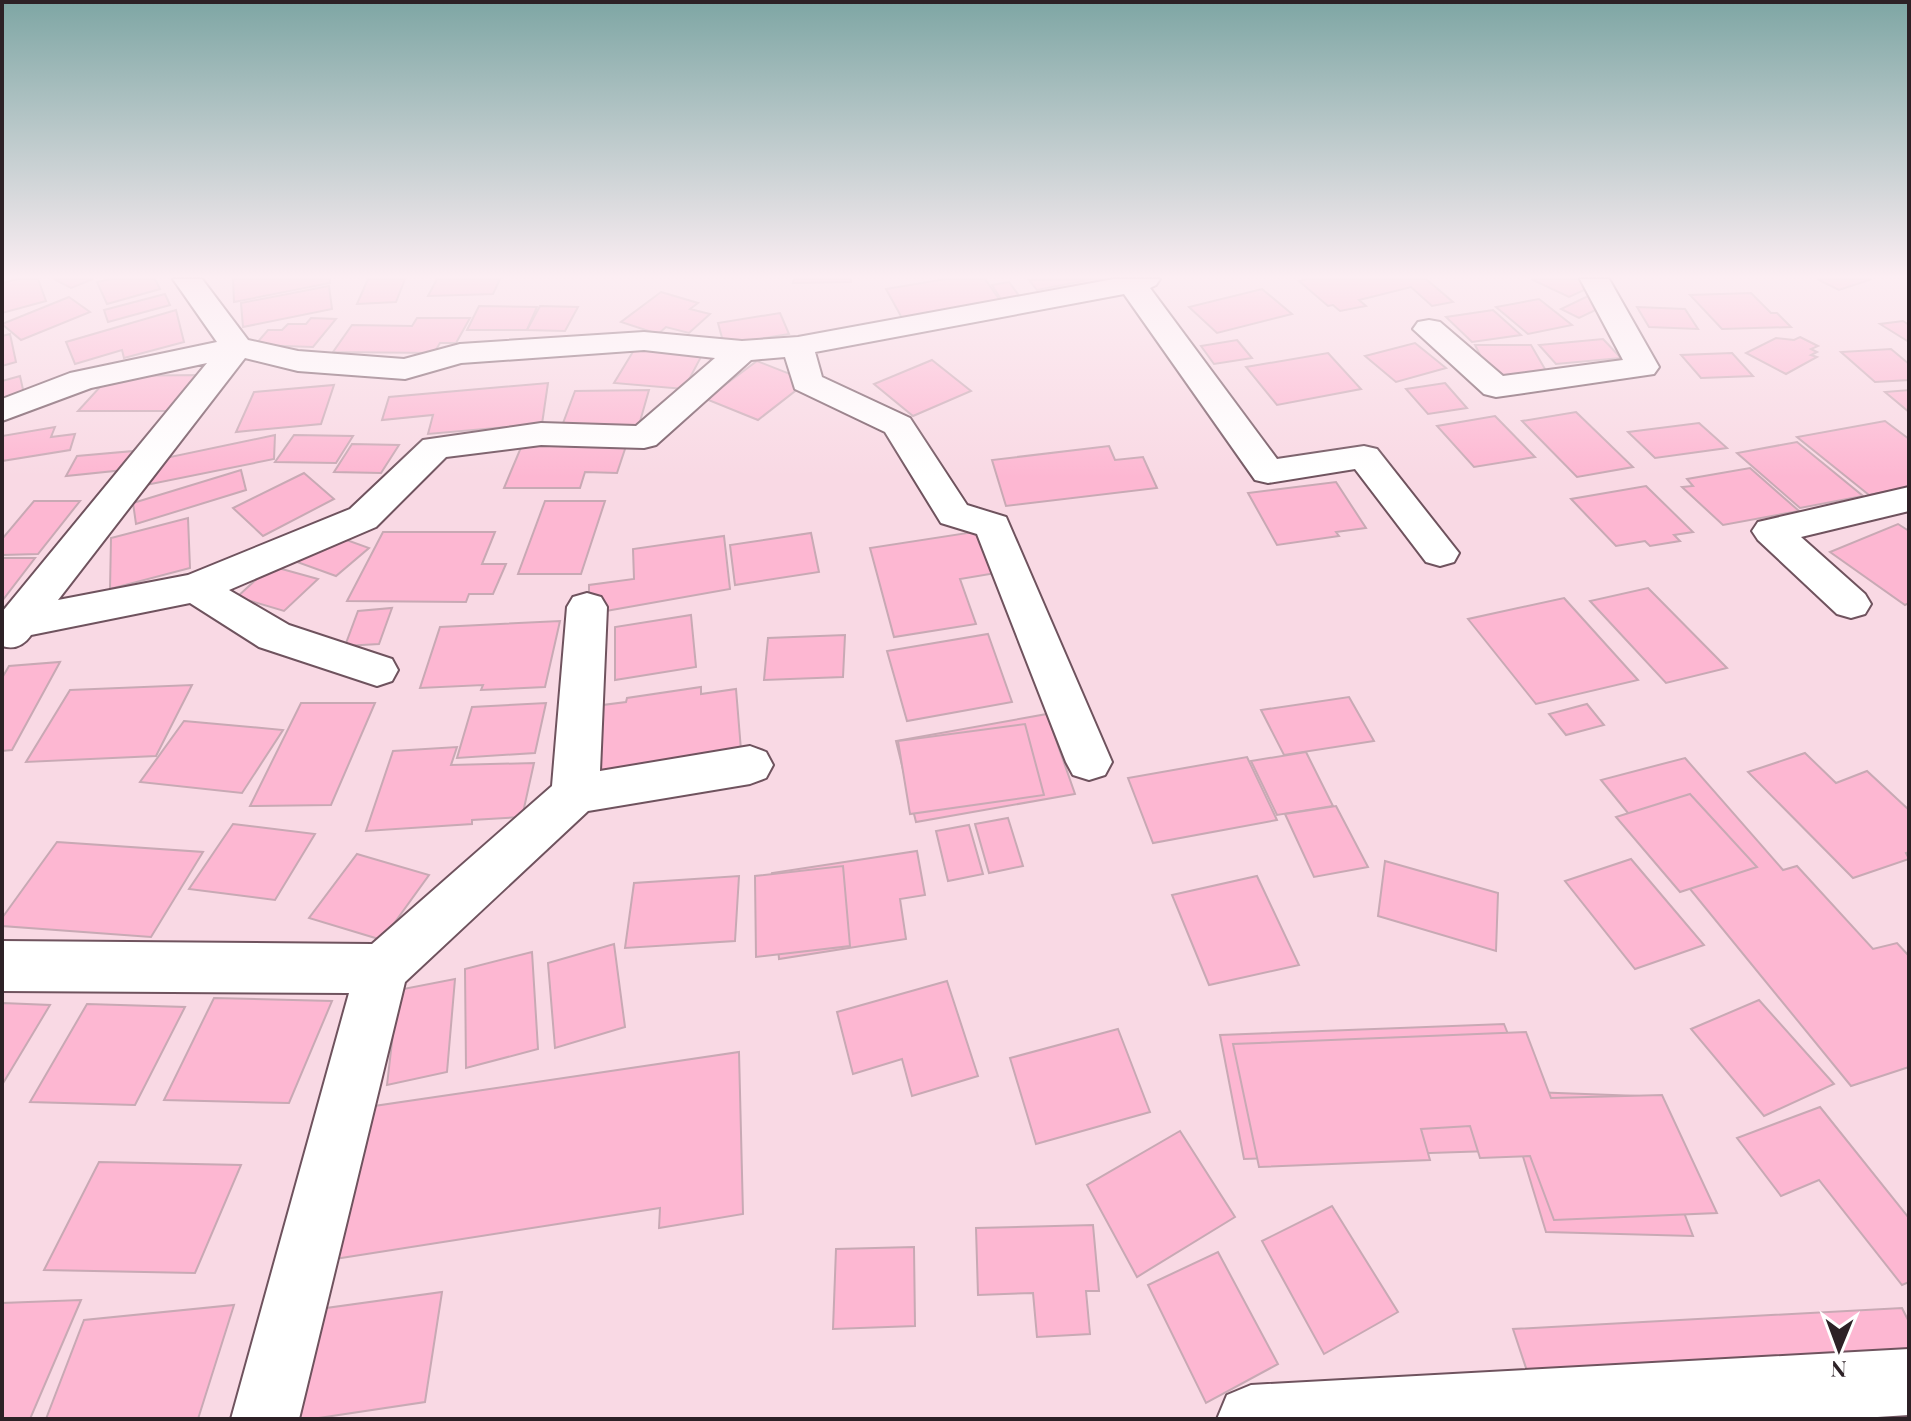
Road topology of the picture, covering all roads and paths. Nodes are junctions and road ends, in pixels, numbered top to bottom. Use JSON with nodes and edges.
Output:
{"nodes":[{"id":1,"x":583,"y":345,"type":"edge"},
{"id":2,"x":686,"y":345,"type":"edge"},
{"id":3,"x":802,"y":345,"type":"edge"},
{"id":4,"x":1182,"y":345,"type":"edge"},
{"id":5,"x":1448,"y":345,"type":"edge"},
{"id":6,"x":1631,"y":345,"type":"edge"},
{"id":7,"x":798,"y":346,"type":"junction"},
{"id":8,"x":237,"y":347,"type":"junction"},
{"id":9,"x":742,"y":351,"type":"junction"},
{"id":10,"x":2,"y":411,"type":"edge"},
{"id":11,"x":1909,"y":499,"type":"edge"},
{"id":12,"x":1440,"y":553,"type":"dead end"},
{"id":13,"x":196,"y":588,"type":"junction"},
{"id":14,"x":1851,"y":604,"type":"dead end"},
{"id":15,"x":587,"y":607,"type":"dead end"},
{"id":16,"x":9,"y":634,"type":"edge"},
{"id":17,"x":377,"y":670,"type":"dead end"},
{"id":18,"x":1089,"y":762,"type":"dead end"},
{"id":19,"x":750,"y":765,"type":"dead end"},
{"id":20,"x":575,"y":794,"type":"junction"},
{"id":21,"x":2,"y":966,"type":"edge"},
{"id":22,"x":382,"y":969,"type":"junction"},
{"id":23,"x":1909,"y":1382,"type":"edge"},
{"id":24,"x":265,"y":1419,"type":"edge"},
{"id":25,"x":1251,"y":1419,"type":"edge"}],
"edges":[{"from":1,"to":8,"type":"street"},
{"from":2,"to":9,"type":"street"},
{"from":3,"to":7,"type":"street"},
{"from":4,"to":12,"type":"street"},
{"from":5,"to":6,"type":"street"},
{"from":7,"to":9,"type":"street"},
{"from":7,"to":18,"type":"street"},
{"from":8,"to":10,"type":"street"},
{"from":8,"to":16,"type":"street"},
{"from":9,"to":13,"type":"street"},
{"from":11,"to":14,"type":"street"},
{"from":13,"to":16,"type":"street"},
{"from":13,"to":17,"type":"street"},
{"from":15,"to":20,"type":"street"},
{"from":19,"to":20,"type":"street"},
{"from":20,"to":22,"type":"street"},
{"from":21,"to":22,"type":"street"},
{"from":22,"to":24,"type":"street"},
{"from":23,"to":25,"type":"street"}]}
